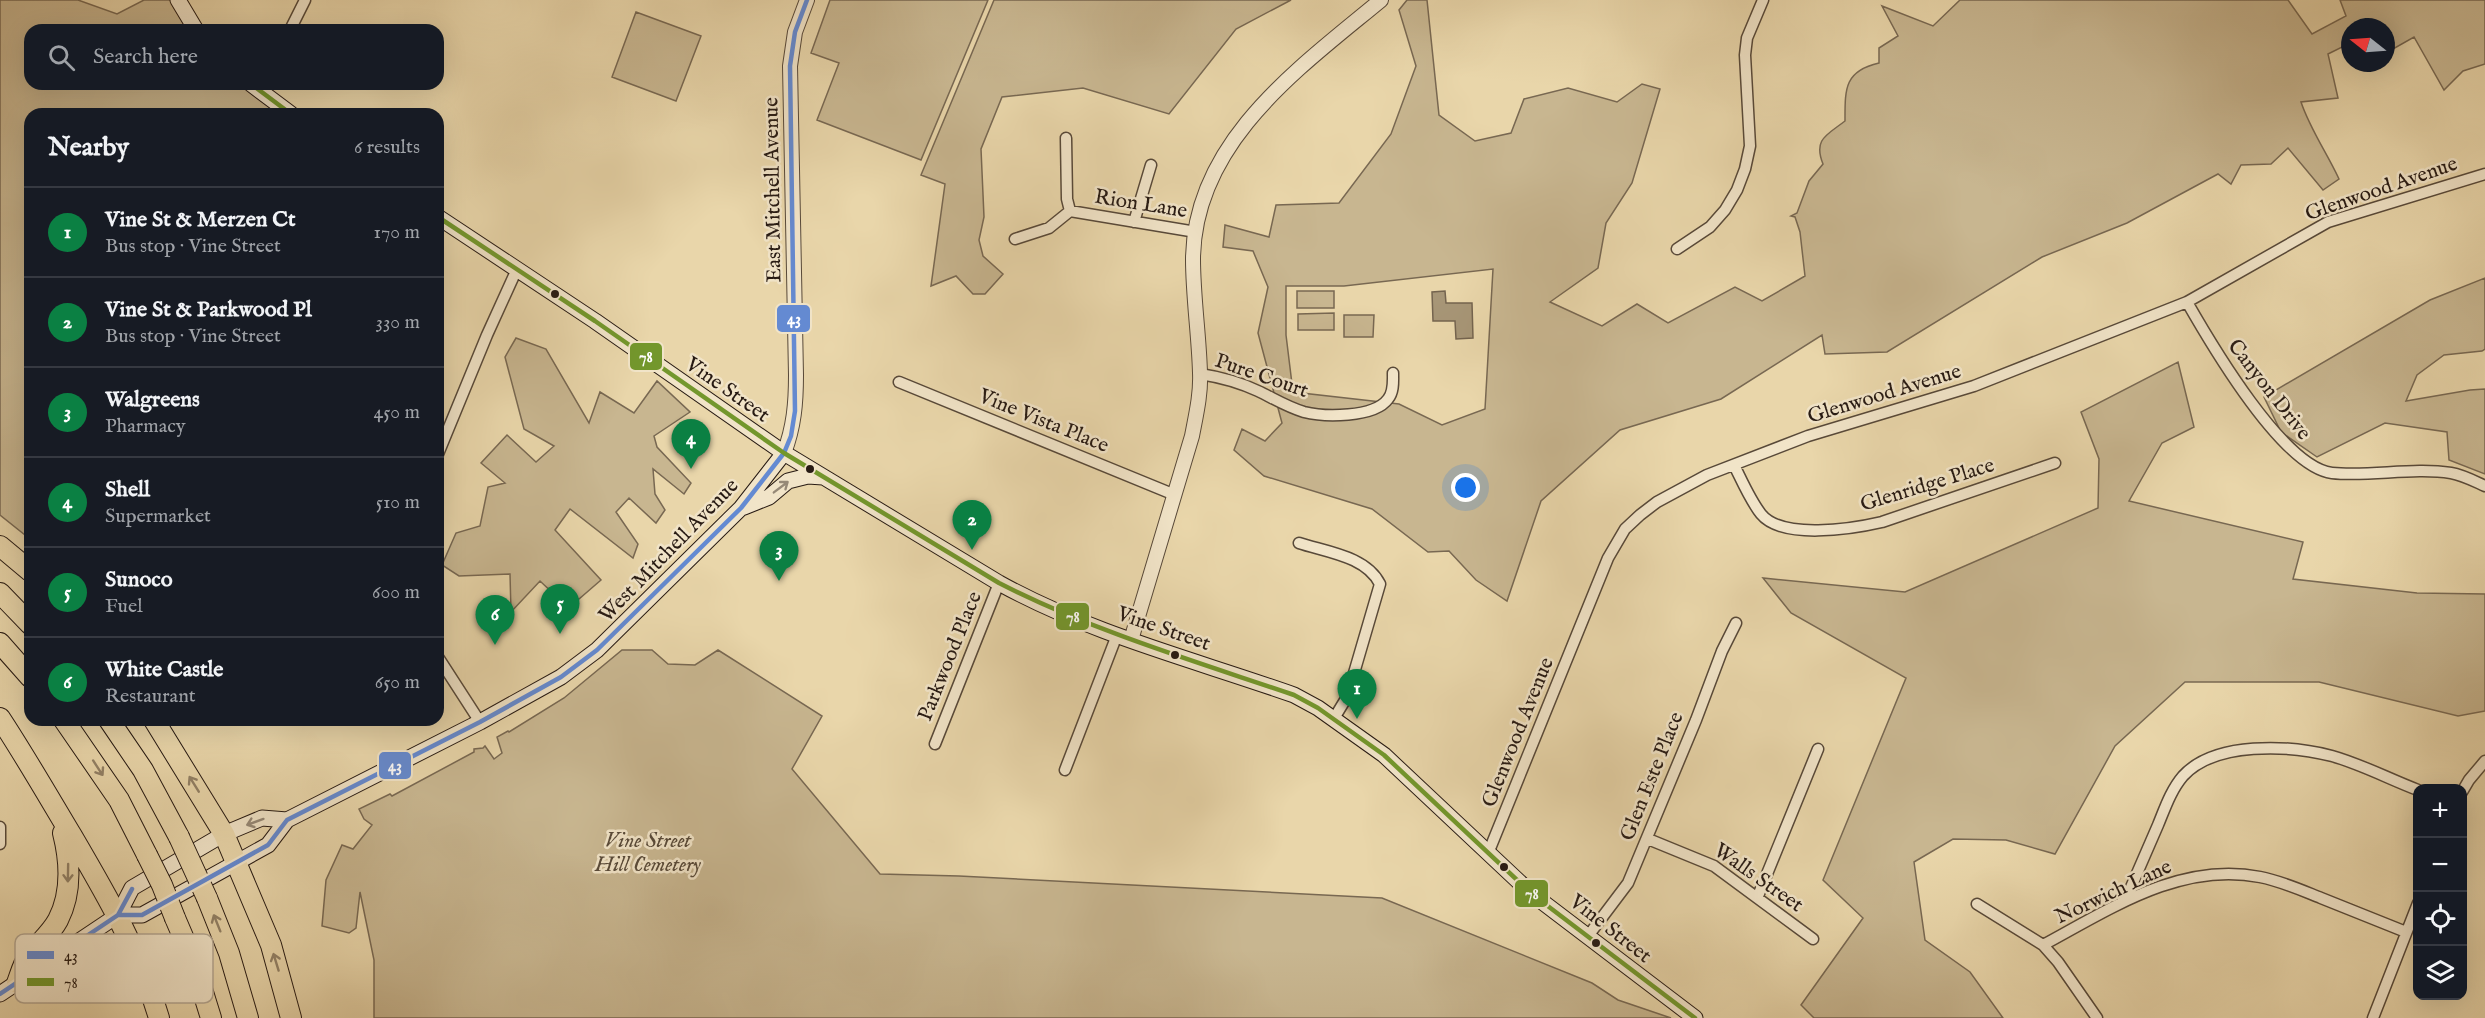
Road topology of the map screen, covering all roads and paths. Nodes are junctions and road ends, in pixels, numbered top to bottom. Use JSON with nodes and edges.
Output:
{"nodes":[{"id":1,"x":178,"y":0,"type":"edge"},
{"id":2,"x":305,"y":0,"type":"edge"},
{"id":3,"x":807,"y":0,"type":"edge"},
{"id":4,"x":1381,"y":0,"type":"edge"},
{"id":5,"x":1763,"y":0,"type":"edge"},
{"id":6,"x":192,"y":24,"type":"edge"},
{"id":7,"x":293,"y":24,"type":"edge"},
{"id":8,"x":262,"y":90,"type":"edge"},
{"id":9,"x":284,"y":108,"type":"edge"},
{"id":10,"x":1066,"y":138,"type":"dead end"},
{"id":11,"x":1151,"y":165,"type":"dead end"},
{"id":12,"x":2485,"y":174,"type":"edge"},
{"id":13,"x":1071,"y":211,"type":"junction"},
{"id":14,"x":444,"y":221,"type":"edge"},
{"id":15,"x":1134,"y":222,"type":"junction"},
{"id":16,"x":1196,"y":232,"type":"junction"},
{"id":17,"x":1015,"y":239,"type":"dead end"},
{"id":18,"x":1677,"y":249,"type":"dead end"},
{"id":19,"x":517,"y":269,"type":"junction"},
{"id":20,"x":2187,"y":302,"type":"junction"},
{"id":21,"x":1393,"y":373,"type":"dead end"},
{"id":22,"x":1200,"y":374,"type":"junction"},
{"id":23,"x":898,"y":382,"type":"dead end"},
{"id":24,"x":444,"y":439,"type":"edge"},
{"id":25,"x":784,"y":453,"type":"junction"},
{"id":26,"x":2055,"y":464,"type":"dead end"},
{"id":27,"x":1734,"y":465,"type":"junction"},
{"id":28,"x":824,"y":477,"type":"junction"},
{"id":29,"x":2485,"y":486,"type":"edge"},
{"id":30,"x":1175,"y":495,"type":"junction"},
{"id":31,"x":741,"y":508,"type":"junction"},
{"id":32,"x":1299,"y":543,"type":"dead end"},
{"id":33,"x":0,"y":546,"type":"edge"},
{"id":34,"x":24,"y":566,"type":"edge"},
{"id":35,"x":999,"y":583,"type":"junction"},
{"id":36,"x":0,"y":593,"type":"edge"},
{"id":37,"x":24,"y":618,"type":"edge"},
{"id":38,"x":1736,"y":623,"type":"dead end"},
{"id":39,"x":1124,"y":637,"type":"junction"},
{"id":40,"x":0,"y":643,"type":"edge"},
{"id":41,"x":444,"y":666,"type":"edge"},
{"id":42,"x":24,"y":670,"type":"edge"},
{"id":43,"x":0,"y":718,"type":"edge"},
{"id":44,"x":1333,"y":720,"type":"junction"},
{"id":45,"x":480,"y":722,"type":"junction"},
{"id":46,"x":68,"y":726,"type":"edge"},
{"id":47,"x":113,"y":726,"type":"edge"},
{"id":48,"x":158,"y":726,"type":"edge"},
{"id":49,"x":934,"y":744,"type":"dead end"},
{"id":50,"x":1818,"y":749,"type":"dead end"},
{"id":51,"x":2485,"y":761,"type":"edge"},
{"id":52,"x":1065,"y":770,"type":"dead end"},
{"id":53,"x":2467,"y":784,"type":"edge"},
{"id":54,"x":2413,"y":788,"type":"edge"},
{"id":55,"x":60,"y":815,"type":"junction"},
{"id":56,"x":287,"y":820,"type":"junction"},
{"id":57,"x":0,"y":827,"type":"edge"},
{"id":58,"x":224,"y":834,"type":"junction"},
{"id":59,"x":1648,"y":839,"type":"junction"},
{"id":60,"x":0,"y":844,"type":"edge"},
{"id":61,"x":1489,"y":851,"type":"junction"},
{"id":62,"x":236,"y":862,"type":"junction"},
{"id":63,"x":1758,"y":896,"type":"junction"},
{"id":64,"x":2125,"y":901,"type":"junction"},
{"id":65,"x":1977,"y":904,"type":"dead end"},
{"id":66,"x":118,"y":915,"type":"junction"},
{"id":67,"x":2413,"y":915,"type":"edge"},
{"id":68,"x":2406,"y":932,"type":"junction"},
{"id":69,"x":48,"y":934,"type":"edge"},
{"id":70,"x":90,"y":934,"type":"edge"},
{"id":71,"x":126,"y":934,"type":"edge"},
{"id":72,"x":182,"y":934,"type":"edge"},
{"id":73,"x":1588,"y":936,"type":"junction"},
{"id":74,"x":1813,"y":939,"type":"dead end"},
{"id":75,"x":2043,"y":945,"type":"junction"},
{"id":76,"x":15,"y":984,"type":"edge"},
{"id":77,"x":0,"y":994,"type":"edge"},
{"id":78,"x":155,"y":1003,"type":"edge"},
{"id":79,"x":206,"y":1003,"type":"edge"},
{"id":80,"x":159,"y":1018,"type":"edge"},
{"id":81,"x":211,"y":1018,"type":"edge"},
{"id":82,"x":248,"y":1018,"type":"edge"},
{"id":83,"x":291,"y":1018,"type":"edge"},
{"id":84,"x":1695,"y":1018,"type":"edge"},
{"id":85,"x":2097,"y":1018,"type":"edge"},
{"id":86,"x":2373,"y":1018,"type":"edge"}],
"edges":[{"from":1,"to":6,"type":"main road"},
{"from":2,"to":7,"type":"street"},
{"from":3,"to":25,"type":"street","name":"East Mitchell Avenue"},
{"from":4,"to":16,"type":"street"},
{"from":5,"to":18,"type":"street"},
{"from":8,"to":9,"type":"main road"},
{"from":10,"to":13,"type":"street"},
{"from":11,"to":15,"type":"street"},
{"from":12,"to":20,"type":"street","name":"Glenwood Avenue"},
{"from":13,"to":15,"type":"street","name":"Rion Lane"},
{"from":13,"to":17,"type":"street","name":"Rion Lane"},
{"from":14,"to":19,"type":"main road","name":"Vine Street"},
{"from":15,"to":16,"type":"street","name":"Rion Lane"},
{"from":16,"to":22,"type":"street"},
{"from":19,"to":24,"type":"street"},
{"from":19,"to":25,"type":"main road","name":"Vine Street"},
{"from":20,"to":27,"type":"street","name":"Glenwood Avenue"},
{"from":20,"to":29,"type":"street","name":"Canyon Drive"},
{"from":21,"to":22,"type":"street","name":"Pure Court"},
{"from":22,"to":30,"type":"street"},
{"from":23,"to":30,"type":"street","name":"Vine Vista Place"},
{"from":25,"to":28,"type":"main road","name":"Vine Street"},
{"from":25,"to":31,"type":"main road","name":"West Mitchell Avenue"},
{"from":26,"to":27,"type":"street","name":"Glenridge Place"},
{"from":27,"to":61,"type":"street","name":"Glenwood Avenue"},
{"from":31,"to":28,"type":"main road","one_way":true},
{"from":28,"to":35,"type":"main road","name":"Vine Street"},
{"from":30,"to":39,"type":"street"},
{"from":31,"to":45,"type":"main road","name":"West Mitchell Avenue"},
{"from":32,"to":44,"type":"street"},
{"from":33,"to":34,"type":"highway"},
{"from":35,"to":39,"type":"main road","name":"Vine Street"},
{"from":35,"to":49,"type":"street","name":"Parkwood Place"},
{"from":36,"to":37,"type":"highway"},
{"from":38,"to":59,"type":"street","name":"Glen Este Place"},
{"from":39,"to":44,"type":"main road","name":"Vine Street"},
{"from":39,"to":52,"type":"street"},
{"from":40,"to":42,"type":"highway"},
{"from":41,"to":45,"type":"street"},
{"from":43,"to":55,"type":"highway"},
{"from":44,"to":61,"type":"main road","name":"Vine Street"},
{"from":45,"to":56,"type":"main road","name":"West Mitchell Avenue"},
{"from":46,"to":72,"type":"highway","one_way":true,"bridge":true},
{"from":82,"to":47,"type":"highway","one_way":true,"bridge":true},
{"from":58,"to":48,"type":"highway","one_way":true},
{"from":50,"to":63,"type":"street"},
{"from":51,"to":53,"type":"street"},
{"from":54,"to":64,"type":"street"},
{"from":55,"to":66,"type":"highway"},
{"from":55,"to":69,"type":"highway","one_way":true},
{"from":56,"to":58,"type":"main road","name":"West Mitchell Avenue","one_way":true},
{"from":56,"to":62,"type":"main road","name":"West Mitchell Avenue"},
{"from":57,"to":60,"type":"street"},
{"from":58,"to":62,"type":"highway"},
{"from":58,"to":66,"type":"main road","name":"West Mitchell Avenue"},
{"from":59,"to":63,"type":"street","name":"Walls Street"},
{"from":59,"to":73,"type":"street","name":"Glen Este Place"},
{"from":61,"to":73,"type":"main road","name":"Vine Street"},
{"from":62,"to":66,"type":"main road","name":"West Mitchell Avenue"},
{"from":83,"to":62,"type":"highway","one_way":true},
{"from":63,"to":74,"type":"street","name":"Walls Street"},
{"from":64,"to":68,"type":"street","name":"Norwich Lane"},
{"from":64,"to":75,"type":"street","name":"Norwich Lane"},
{"from":65,"to":75,"type":"street"},
{"from":66,"to":70,"type":"main road","name":"West Mitchell Avenue"},
{"from":66,"to":71,"type":"highway"},
{"from":67,"to":68,"type":"street"},
{"from":68,"to":86,"type":"street"},
{"from":73,"to":84,"type":"main road","name":"Vine Street"},
{"from":75,"to":85,"type":"street"},
{"from":76,"to":77,"type":"main road","name":"West Mitchell Avenue"},
{"from":78,"to":80,"type":"highway"},
{"from":79,"to":81,"type":"highway","one_way":true,"bridge":true}]}
